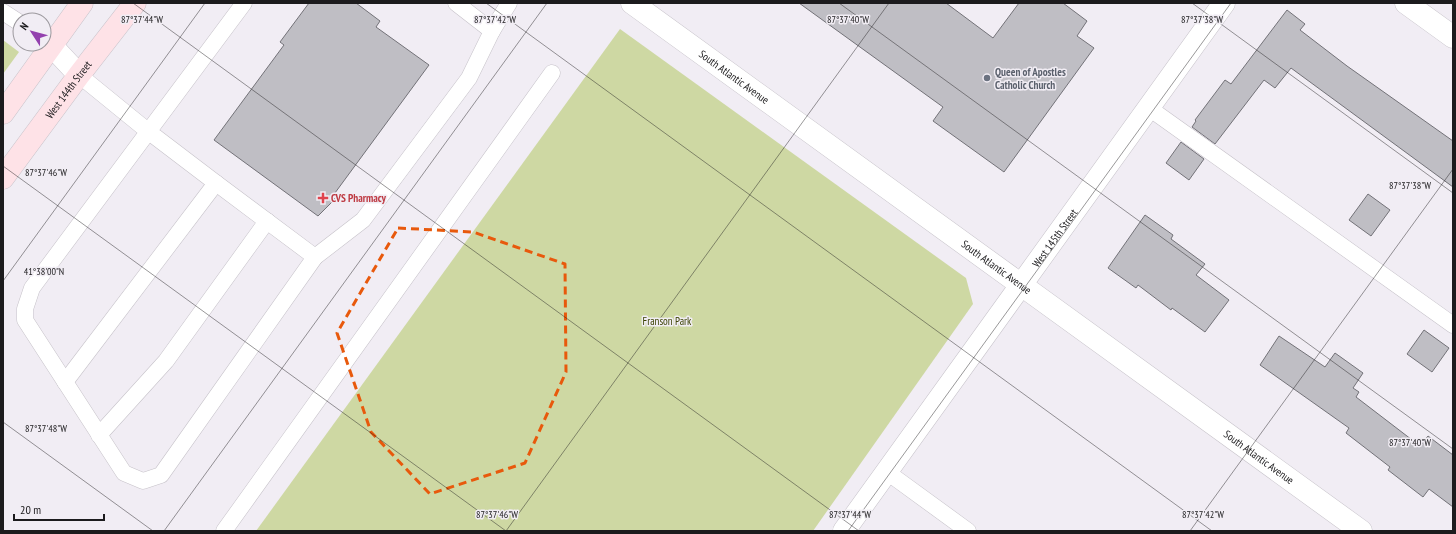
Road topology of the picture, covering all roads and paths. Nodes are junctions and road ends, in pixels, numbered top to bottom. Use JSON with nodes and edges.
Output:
{"nodes":[{"id":1,"x":82,"y":3,"type":"edge"},
{"id":2,"x":135,"y":3,"type":"edge"},
{"id":3,"x":244,"y":3,"type":"edge"},
{"id":4,"x":456,"y":3,"type":"edge"},
{"id":5,"x":509,"y":3,"type":"edge"},
{"id":6,"x":632,"y":3,"type":"edge"},
{"id":7,"x":1224,"y":3,"type":"edge"},
{"id":8,"x":1406,"y":3,"type":"edge"},
{"id":9,"x":3,"y":12,"type":"edge"},
{"id":10,"x":12,"y":18,"type":"edge"},
{"id":11,"x":492,"y":31,"type":"junction"},
{"id":12,"x":52,"y":37,"type":"edge"},
{"id":13,"x":1453,"y":37,"type":"edge"},
{"id":14,"x":52,"y":46,"type":"edge"},
{"id":15,"x":42,"y":52,"type":"edge"},
{"id":16,"x":552,"y":73,"type":"dead end"},
{"id":17,"x":79,"y":75,"type":"junction"},
{"id":18,"x":1149,"y":108,"type":"junction"},
{"id":19,"x":3,"y":113,"type":"edge"},
{"id":20,"x":149,"y":132,"type":"junction"},
{"id":21,"x":3,"y":178,"type":"edge"},
{"id":22,"x":216,"y":183,"type":"junction"},
{"id":23,"x":267,"y":220,"type":"junction"},
{"id":24,"x":316,"y":256,"type":"junction"},
{"id":25,"x":1021,"y":285,"type":"junction"},
{"id":26,"x":1453,"y":325,"type":"edge"},
{"id":27,"x":65,"y":382,"type":"junction"},
{"id":28,"x":99,"y":435,"type":"junction"},
{"id":29,"x":887,"y":472,"type":"junction"},
{"id":30,"x":224,"y":531,"type":"edge"},
{"id":31,"x":844,"y":531,"type":"edge"},
{"id":32,"x":968,"y":531,"type":"edge"},
{"id":33,"x":1361,"y":531,"type":"edge"}],
"edges":[{"from":1,"to":12,"type":"street"},
{"from":2,"to":17,"type":"street","name":"West 144th Street"},
{"from":3,"to":20,"type":"lane"},
{"from":4,"to":11,"type":"lane"},
{"from":5,"to":11,"type":"lane"},
{"from":6,"to":25,"type":"street","name":"South Atlantic Avenue"},
{"from":7,"to":18,"type":"street","name":"West 145th Street"},
{"from":8,"to":13,"type":"street"},
{"from":9,"to":10,"type":"lane"},
{"from":11,"to":24,"type":"lane"},
{"from":14,"to":17,"type":"street"},
{"from":15,"to":19,"type":"street"},
{"from":16,"to":30,"type":"lane"},
{"from":17,"to":20,"type":"lane"},
{"from":17,"to":21,"type":"street","name":"West 144th Street"},
{"from":18,"to":25,"type":"street","name":"West 145th Street"},
{"from":18,"to":26,"type":"lane"},
{"from":20,"to":22,"type":"lane"},
{"from":20,"to":27,"type":"lane"},
{"from":22,"to":23,"type":"lane"},
{"from":22,"to":27,"type":"lane"},
{"from":23,"to":24,"type":"lane"},
{"from":23,"to":28,"type":"lane"},
{"from":24,"to":28,"type":"lane"},
{"from":25,"to":29,"type":"street","name":"West 145th Street"},
{"from":25,"to":33,"type":"street","name":"South Atlantic Avenue"},
{"from":27,"to":28,"type":"lane"},
{"from":29,"to":31,"type":"street","name":"West 145th Street"},
{"from":29,"to":32,"type":"lane"}]}
